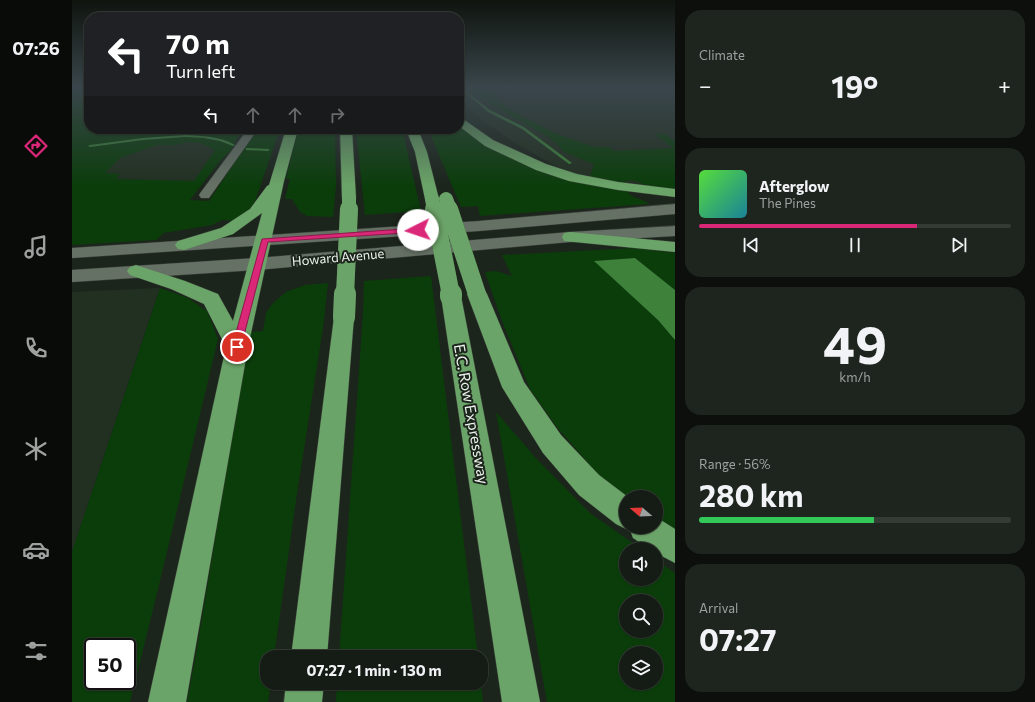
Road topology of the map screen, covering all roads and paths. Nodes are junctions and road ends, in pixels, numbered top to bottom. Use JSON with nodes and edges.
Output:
{"nodes":[{"id":1,"x":464,"y":126,"type":"edge"},
{"id":2,"x":249,"y":134,"type":"edge"},
{"id":3,"x":291,"y":134,"type":"edge"},
{"id":4,"x":346,"y":134,"type":"edge"},
{"id":5,"x":414,"y":134,"type":"edge"},
{"id":6,"x":277,"y":181,"type":"junction"},
{"id":7,"x":675,"y":193,"type":"edge"},
{"id":8,"x":205,"y":195,"type":"dead end"},
{"id":9,"x":439,"y":199,"type":"junction"},
{"id":10,"x":675,"y":209,"type":"edge"},
{"id":11,"x":675,"y":231,"type":"edge"},
{"id":12,"x":570,"y":237,"type":"junction"},
{"id":13,"x":264,"y":240,"type":"junction"},
{"id":14,"x":184,"y":245,"type":"junction"},
{"id":15,"x":675,"y":247,"type":"edge"},
{"id":16,"x":72,"y":253,"type":"edge"},
{"id":17,"x":257,"y":264,"type":"junction"},
{"id":18,"x":136,"y":271,"type":"junction"},
{"id":19,"x":72,"y":276,"type":"edge"},
{"id":20,"x":464,"y":295,"type":"junction"},
{"id":21,"x":237,"y":347,"type":"junction"},
{"id":22,"x":619,"y":509,"type":"edge"},
{"id":23,"x":655,"y":534,"type":"edge"},
{"id":24,"x":675,"y":547,"type":"edge"},
{"id":25,"x":310,"y":650,"type":"edge"},
{"id":26,"x":305,"y":690,"type":"edge"},
{"id":27,"x":167,"y":702,"type":"edge"},
{"id":28,"x":303,"y":702,"type":"edge"},
{"id":29,"x":521,"y":702,"type":"edge"}],
"edges":[{"from":1,"to":7,"type":"highway"},
{"from":2,"to":8,"type":"street"},
{"from":3,"to":6,"type":"highway"},
{"from":4,"to":25,"type":"highway","bridge":true},
{"from":5,"to":9,"type":"highway"},
{"from":6,"to":13,"type":"highway"},
{"from":6,"to":14,"type":"highway"},
{"from":9,"to":20,"type":"highway","name":"E.C. Row Expressway","bridge":true},
{"from":9,"to":20,"type":"highway","bridge":true},
{"from":10,"to":13,"type":"main road","name":"Howard Avenue"},
{"from":11,"to":12,"type":"main road","name":"Howard Avenue"},
{"from":12,"to":15,"type":"highway"},
{"from":12,"to":17,"type":"main road","name":"Howard Avenue"},
{"from":13,"to":14,"type":"main road","name":"Howard Avenue"},
{"from":13,"to":17,"type":"highway"},
{"from":14,"to":16,"type":"main road","name":"Howard Avenue"},
{"from":17,"to":18,"type":"main road","name":"Howard Avenue"},
{"from":17,"to":21,"type":"highway"},
{"from":18,"to":19,"type":"main road","name":"Howard Avenue"},
{"from":18,"to":21,"type":"highway"},
{"from":20,"to":22,"type":"highway"},
{"from":20,"to":29,"type":"highway","name":"E.C. Row Expressway"},
{"from":21,"to":27,"type":"highway"},
{"from":23,"to":24,"type":"highway"},
{"from":26,"to":28,"type":"highway"}]}
